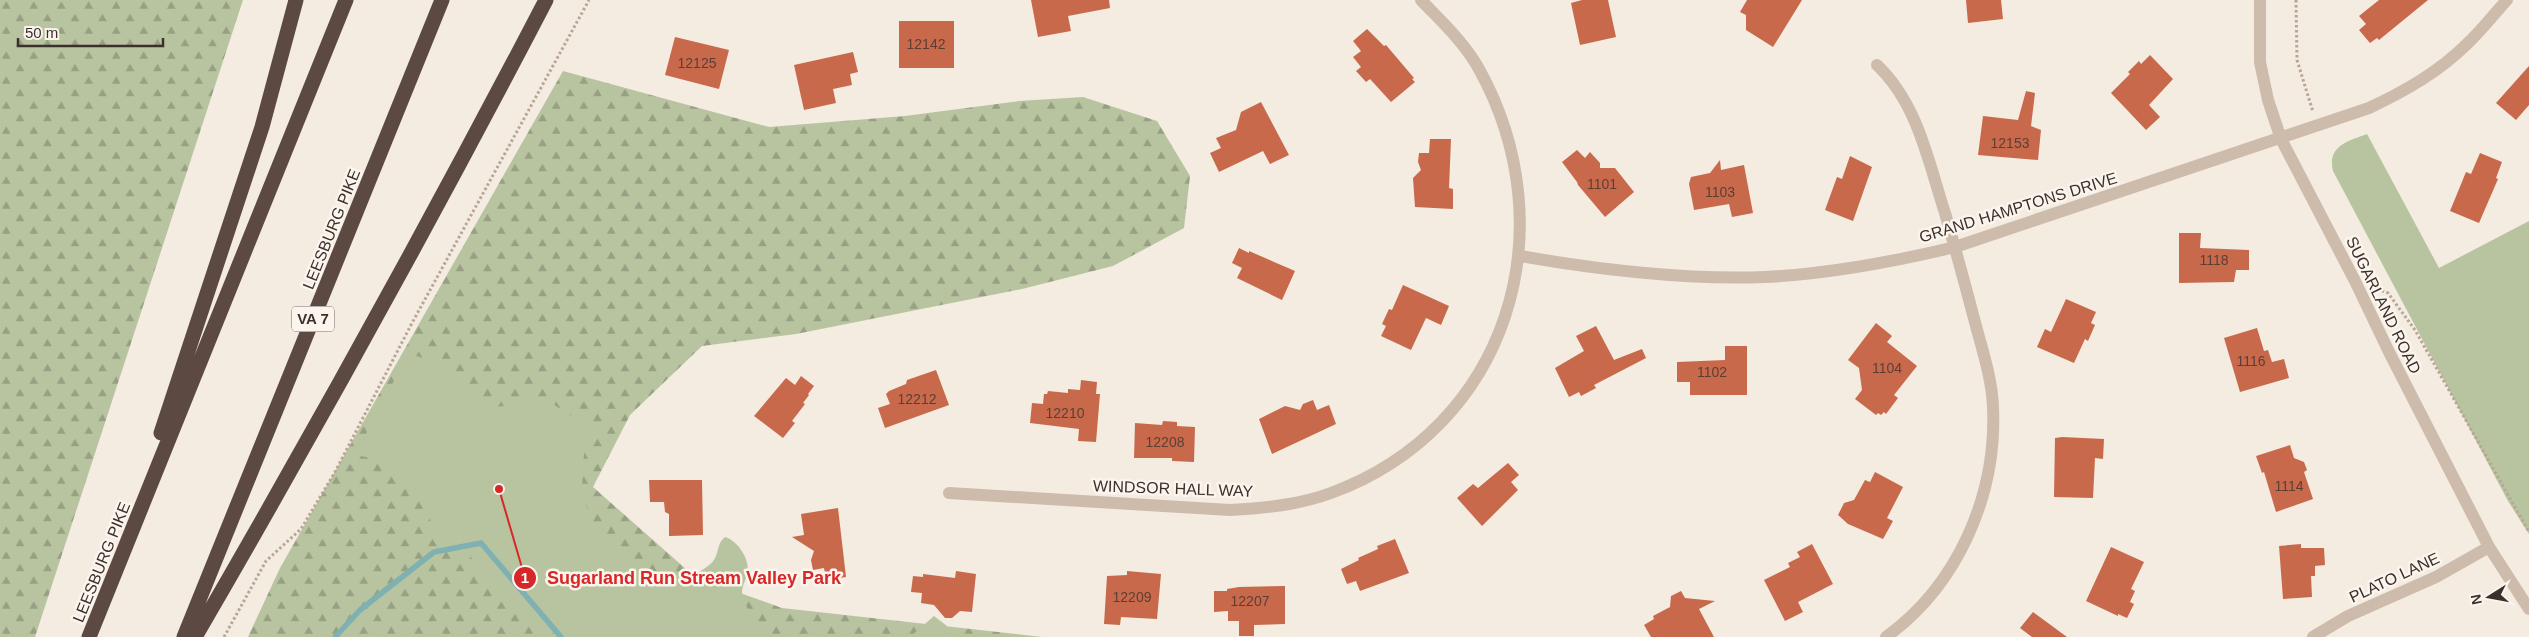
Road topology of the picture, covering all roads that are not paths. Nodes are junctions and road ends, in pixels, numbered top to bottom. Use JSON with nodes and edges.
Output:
{"nodes":[{"id":1,"x":296,"y":0,"type":"edge"},
{"id":2,"x":346,"y":0,"type":"edge"},
{"id":3,"x":442,"y":0,"type":"edge"},
{"id":4,"x":546,"y":0,"type":"edge"},
{"id":5,"x":1421,"y":0,"type":"edge"},
{"id":6,"x":2260,"y":0,"type":"edge"},
{"id":7,"x":2507,"y":0,"type":"edge"},
{"id":8,"x":1876,"y":65,"type":"dead end"},
{"id":9,"x":2281,"y":139,"type":"junction"},
{"id":10,"x":1955,"y":247,"type":"junction"},
{"id":11,"x":1520,"y":256,"type":"junction"},
{"id":12,"x":949,"y":494,"type":"dead end"},
{"id":13,"x":2489,"y":547,"type":"junction"},
{"id":14,"x":102,"y":606,"type":"junction"},
{"id":15,"x":2529,"y":609,"type":"edge"},
{"id":16,"x":89,"y":637,"type":"edge"},
{"id":17,"x":184,"y":637,"type":"edge"},
{"id":18,"x":195,"y":637,"type":"edge"},
{"id":19,"x":1886,"y":637,"type":"edge"},
{"id":20,"x":2313,"y":637,"type":"edge"}],
"edges":[{"from":1,"to":14,"type":"highway"},
{"from":2,"to":14,"type":"highway","name":"LEESBURG PIKE"},
{"from":3,"to":17,"type":"highway","name":"LEESBURG PIKE","number":"VA 7"},
{"from":4,"to":18,"type":"highway"},
{"from":5,"to":11,"type":"street","name":"WINDSOR HALL WAY"},
{"from":6,"to":9,"type":"street","name":"SUGARLAND ROAD"},
{"from":7,"to":9,"type":"street","name":"GRAND HAMPTONS DRIVE"},
{"from":8,"to":10,"type":"street"},
{"from":9,"to":10,"type":"street","name":"GRAND HAMPTONS DRIVE"},
{"from":9,"to":13,"type":"street","name":"SUGARLAND ROAD"},
{"from":10,"to":11,"type":"street","name":"GRAND HAMPTONS DRIVE"},
{"from":10,"to":19,"type":"street"},
{"from":11,"to":12,"type":"street","name":"WINDSOR HALL WAY"},
{"from":13,"to":15,"type":"street","name":"SUGARLAND ROAD"},
{"from":13,"to":20,"type":"street","name":"PLATO LANE"},
{"from":14,"to":16,"type":"highway","name":"LEESBURG PIKE"}]}
